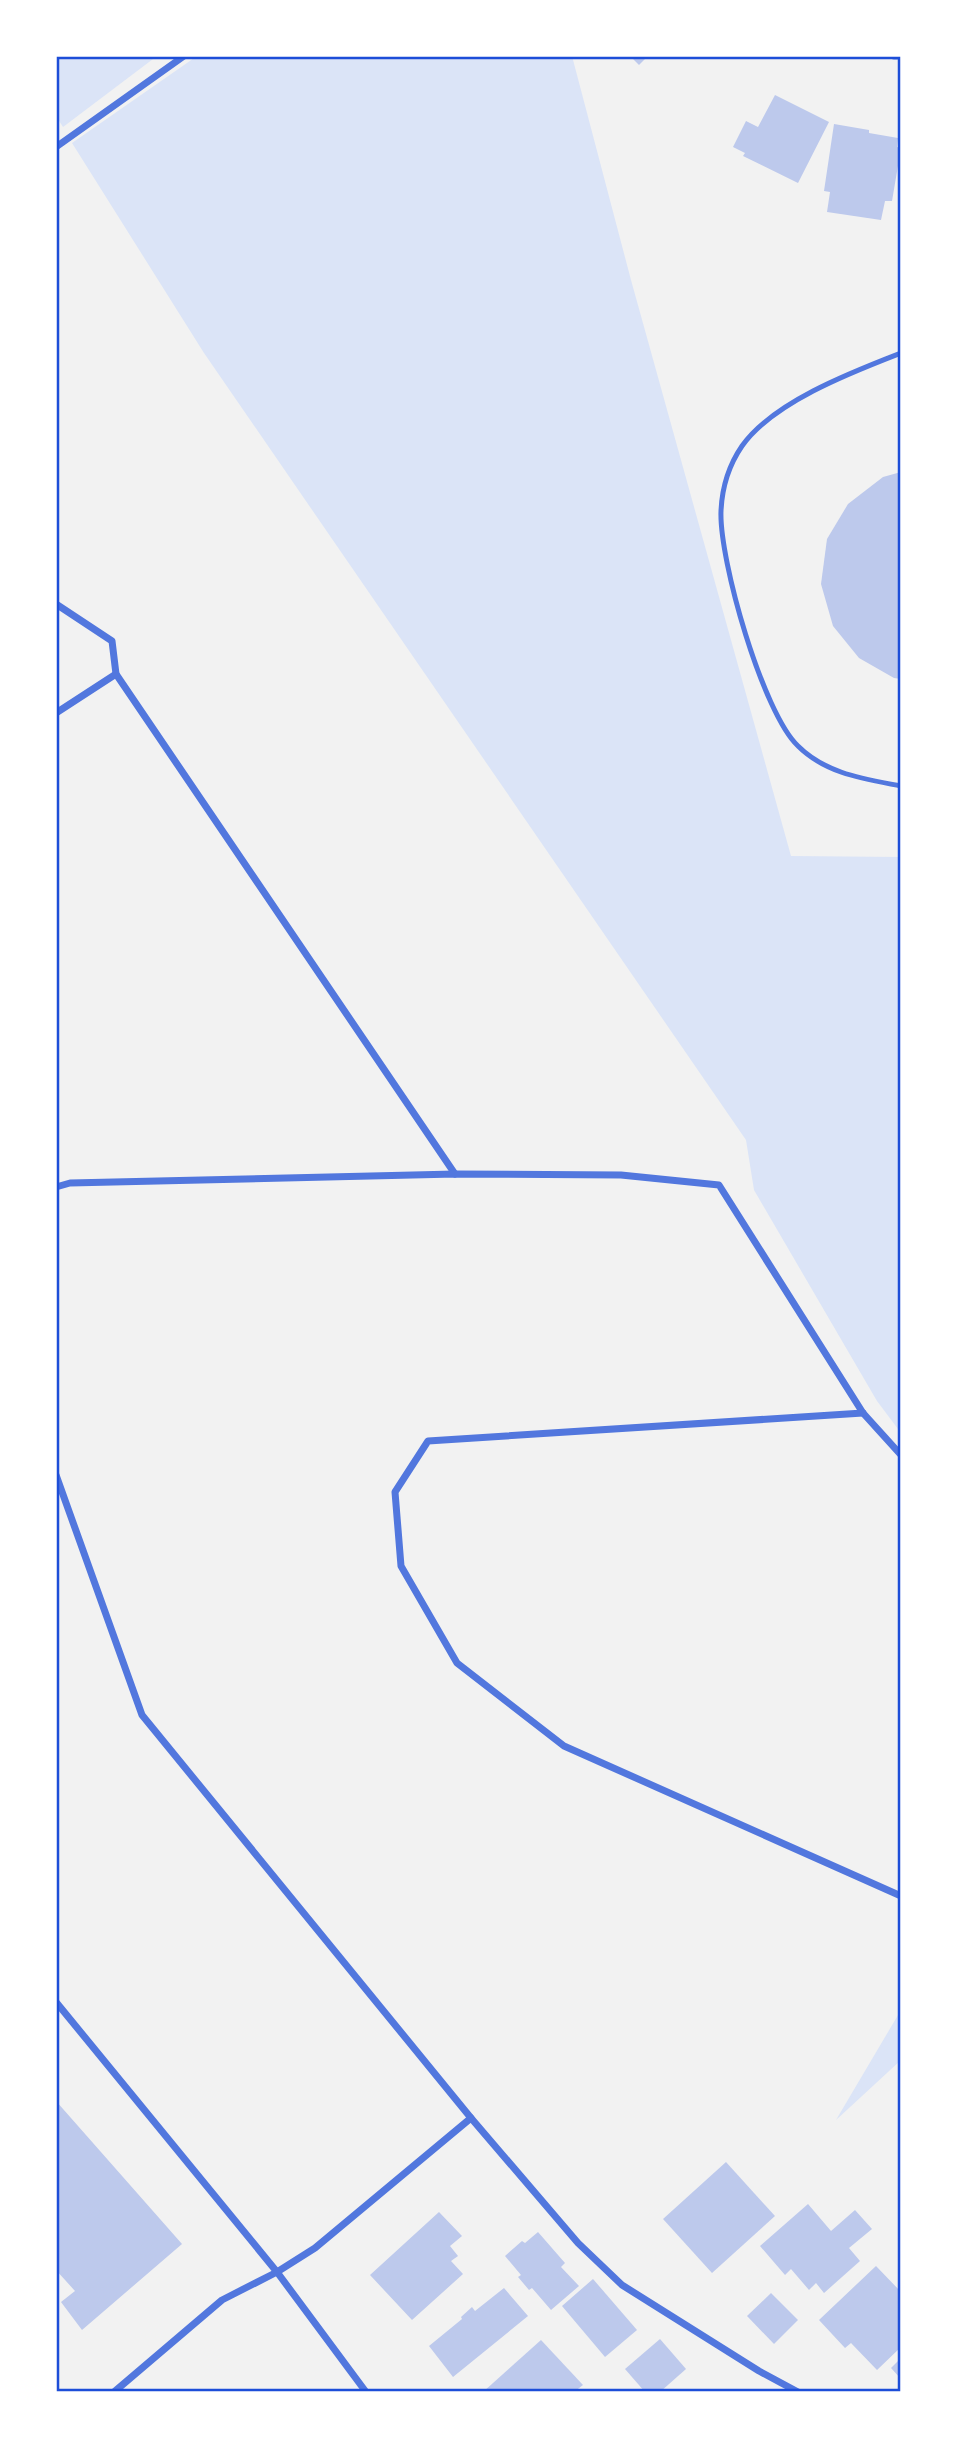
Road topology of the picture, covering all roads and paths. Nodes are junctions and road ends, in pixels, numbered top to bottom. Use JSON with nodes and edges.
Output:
{"nodes":[{"id":1,"x":184,"y":56,"type":"edge"},
{"id":2,"x":56,"y":147,"type":"edge"},
{"id":3,"x":901,"y":353,"type":"edge"},
{"id":4,"x":56,"y":604,"type":"edge"},
{"id":5,"x":117,"y":674,"type":"junction"},
{"id":6,"x":56,"y":713,"type":"edge"},
{"id":7,"x":901,"y":786,"type":"edge"},
{"id":8,"x":454,"y":1174,"type":"junction"},
{"id":9,"x":56,"y":1187,"type":"edge"},
{"id":10,"x":863,"y":1413,"type":"junction"},
{"id":11,"x":901,"y":1455,"type":"edge"},
{"id":12,"x":56,"y":1475,"type":"edge"},
{"id":13,"x":901,"y":1896,"type":"edge"},
{"id":14,"x":56,"y":2002,"type":"edge"},
{"id":15,"x":471,"y":2118,"type":"junction"},
{"id":16,"x":277,"y":2272,"type":"junction"},
{"id":17,"x":114,"y":2392,"type":"edge"},
{"id":18,"x":366,"y":2392,"type":"edge"},
{"id":19,"x":798,"y":2392,"type":"edge"}],
"edges":[{"from":1,"to":2,"type":"street"},
{"from":3,"to":7,"type":"lane"},
{"from":4,"to":5,"type":"street"},
{"from":5,"to":6,"type":"street"},
{"from":5,"to":8,"type":"street"},
{"from":8,"to":9,"type":"street"},
{"from":8,"to":10,"type":"street"},
{"from":10,"to":11,"type":"street"},
{"from":10,"to":13,"type":"street"},
{"from":12,"to":15,"type":"street"},
{"from":14,"to":16,"type":"street"},
{"from":15,"to":16,"type":"street"},
{"from":15,"to":19,"type":"street"},
{"from":16,"to":17,"type":"street"},
{"from":16,"to":18,"type":"street"}]}
